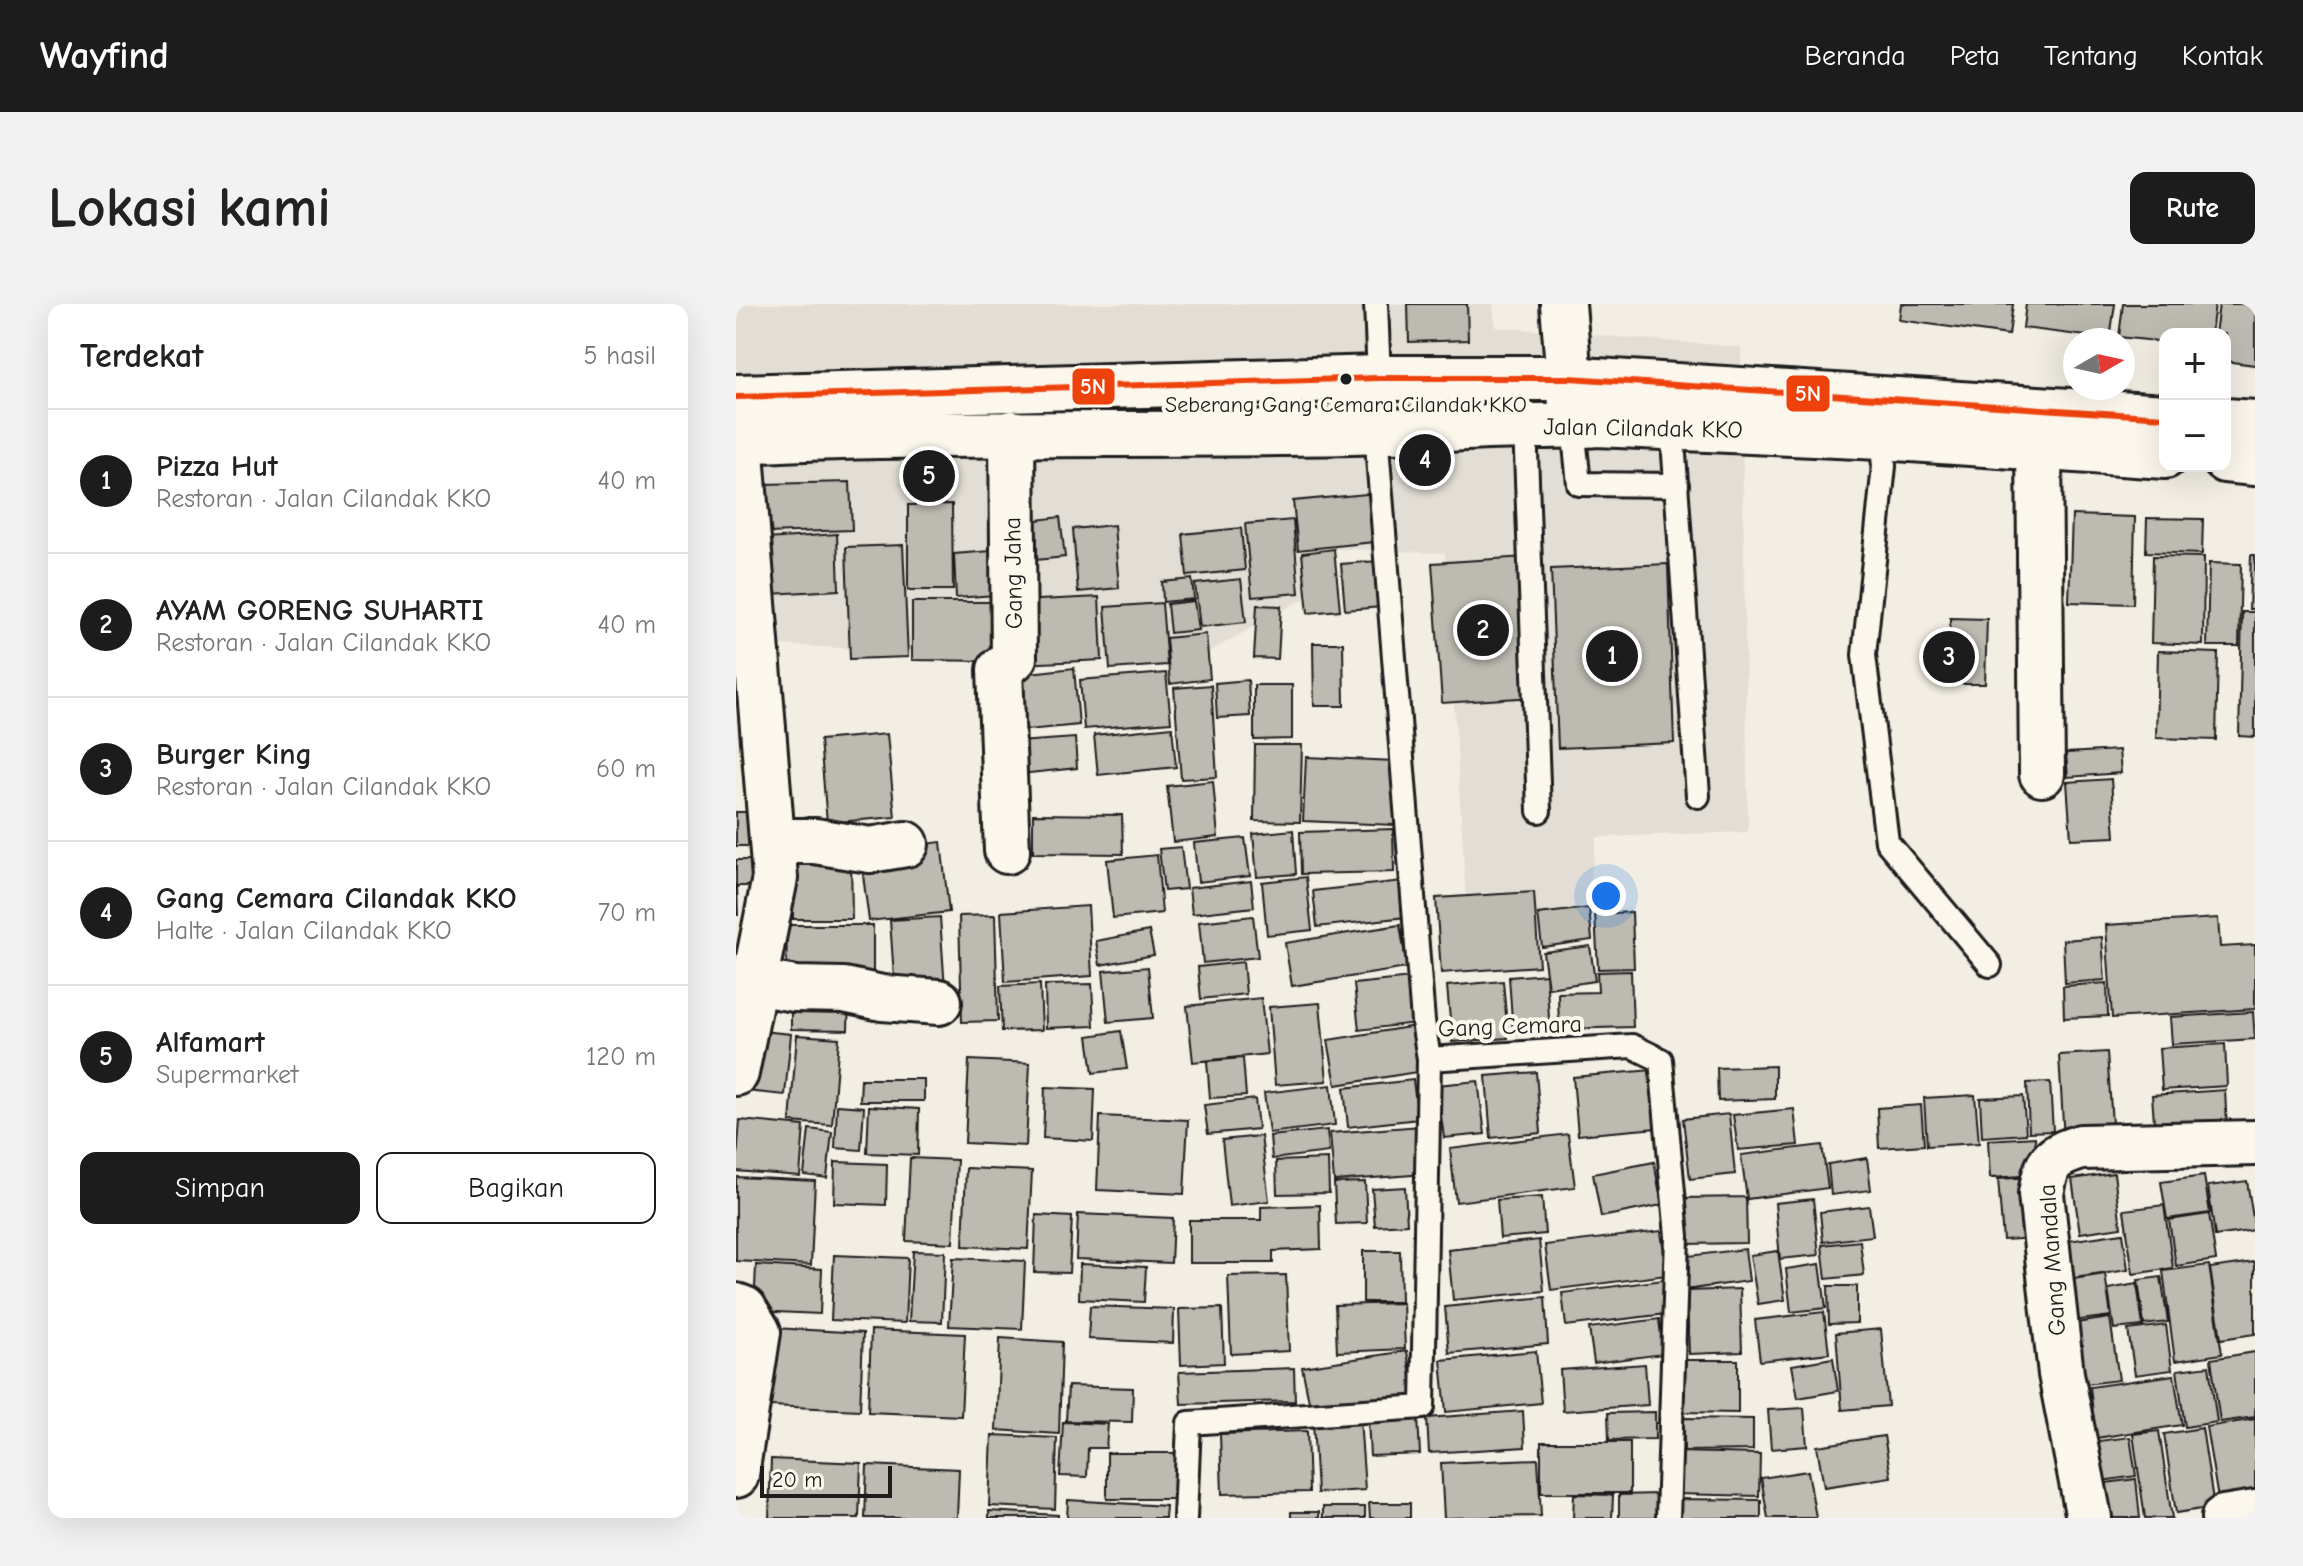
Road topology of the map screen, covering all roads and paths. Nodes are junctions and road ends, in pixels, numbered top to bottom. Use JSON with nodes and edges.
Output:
{"nodes":[{"id":1,"x":1376,"y":304,"type":"edge"},
{"id":2,"x":1563,"y":304,"type":"edge"},
{"id":3,"x":1379,"y":378,"type":"junction"},
{"id":4,"x":1569,"y":378,"type":"junction"},
{"id":5,"x":736,"y":397,"type":"edge"},
{"id":6,"x":2159,"y":417,"type":"edge"},
{"id":7,"x":2231,"y":421,"type":"edge"},
{"id":8,"x":2255,"y":423,"type":"edge"},
{"id":9,"x":1525,"y":425,"type":"junction"},
{"id":10,"x":1573,"y":426,"type":"junction"},
{"id":11,"x":1672,"y":426,"type":"junction"},
{"id":12,"x":1376,"y":432,"type":"junction"},
{"id":13,"x":1012,"y":433,"type":"junction"},
{"id":14,"x":1881,"y":437,"type":"junction"},
{"id":15,"x":738,"y":441,"type":"edge"},
{"id":16,"x":2039,"y":447,"type":"junction"},
{"id":17,"x":2159,"y":456,"type":"edge"},
{"id":18,"x":2231,"y":461,"type":"edge"},
{"id":19,"x":2255,"y":463,"type":"edge"},
{"id":20,"x":1677,"y":485,"type":"junction"},
{"id":21,"x":2042,"y":774,"type":"dead end"},
{"id":22,"x":1698,"y":796,"type":"dead end"},
{"id":23,"x":1539,"y":811,"type":"dead end"},
{"id":24,"x":772,"y":841,"type":"junction"},
{"id":25,"x":906,"y":844,"type":"dead end"},
{"id":26,"x":1007,"y":851,"type":"dead end"},
{"id":27,"x":1990,"y":965,"type":"dead end"},
{"id":28,"x":754,"y":982,"type":"junction"},
{"id":29,"x":939,"y":1002,"type":"dead end"},
{"id":30,"x":1429,"y":1059,"type":"junction"},
{"id":31,"x":736,"y":1073,"type":"edge"},
{"id":32,"x":2255,"y":1143,"type":"edge"},
{"id":33,"x":736,"y":1306,"type":"edge"},
{"id":34,"x":736,"y":1475,"type":"edge"},
{"id":35,"x":2255,"y":1513,"type":"edge"},
{"id":36,"x":1185,"y":1518,"type":"edge"},
{"id":37,"x":1668,"y":1518,"type":"edge"},
{"id":38,"x":2089,"y":1518,"type":"edge"},
{"id":39,"x":2224,"y":1518,"type":"edge"}],
"edges":[{"from":1,"to":3,"type":"lane","name":"Gang Cemara"},
{"from":2,"to":4,"type":"street"},
{"from":3,"to":4,"type":"street","name":"Jalan Cilandak KKO"},
{"from":3,"to":5,"type":"street","name":"Jalan Cilandak KKO"},
{"from":3,"to":12,"type":"lane","name":"Gang Cemara"},
{"from":4,"to":6,"type":"street","name":"Jalan Cilandak KKO"},
{"from":4,"to":10,"type":"street"},
{"from":7,"to":8,"type":"street"},
{"from":9,"to":10,"type":"street","name":"Jalan Cilandak KKO"},
{"from":9,"to":12,"type":"street","name":"Jalan Cilandak KKO"},
{"from":9,"to":23,"type":"lane"},
{"from":10,"to":11,"type":"street","name":"Jalan Cilandak KKO"},
{"from":10,"to":20,"type":"lane"},
{"from":11,"to":14,"type":"street","name":"Jalan Cilandak KKO"},
{"from":11,"to":20,"type":"lane"},
{"from":12,"to":13,"type":"street","name":"Jalan Cilandak KKO"},
{"from":12,"to":30,"type":"lane","name":"Gang Cemara"},
{"from":13,"to":15,"type":"street","name":"Jalan Cilandak KKO"},
{"from":13,"to":26,"type":"street","name":"Gang Jaha"},
{"from":14,"to":16,"type":"street","name":"Jalan Cilandak KKO"},
{"from":14,"to":27,"type":"lane"},
{"from":15,"to":24,"type":"street"},
{"from":16,"to":17,"type":"street","name":"Jalan Cilandak KKO"},
{"from":16,"to":21,"type":"street"},
{"from":18,"to":19,"type":"street"},
{"from":20,"to":22,"type":"lane"},
{"from":24,"to":25,"type":"street"},
{"from":24,"to":28,"type":"street"},
{"from":28,"to":29,"type":"street"},
{"from":28,"to":31,"type":"street"},
{"from":30,"to":36,"type":"lane"},
{"from":30,"to":37,"type":"lane","name":"Gang Cemara"},
{"from":32,"to":38,"type":"street","name":"Gang Mandala"},
{"from":33,"to":34,"type":"street"},
{"from":35,"to":39,"type":"street"}]}
